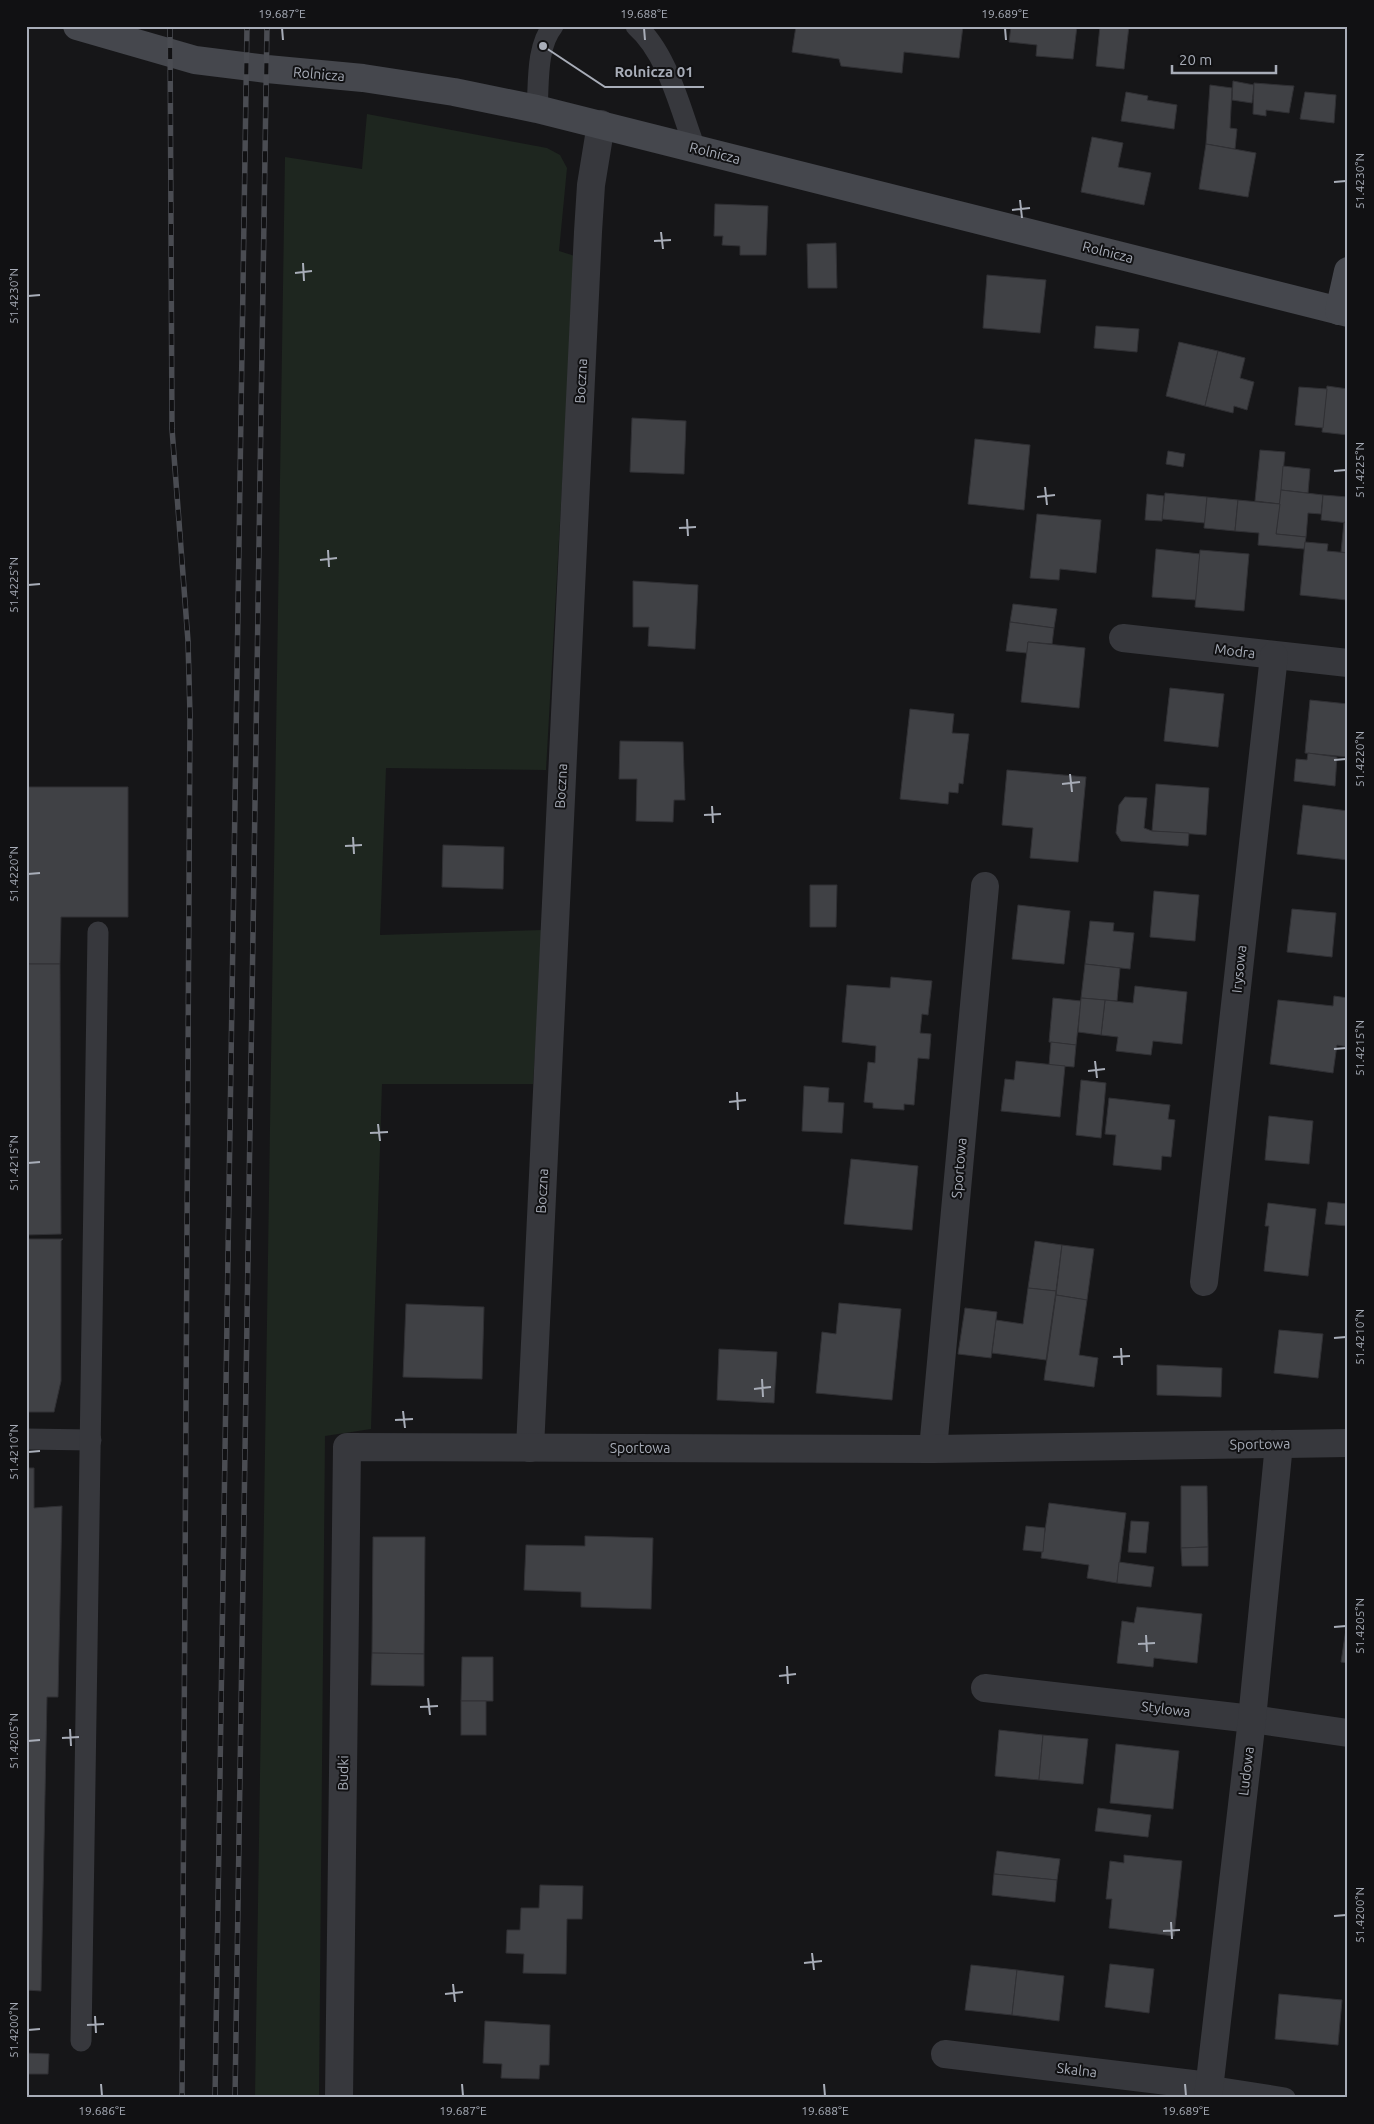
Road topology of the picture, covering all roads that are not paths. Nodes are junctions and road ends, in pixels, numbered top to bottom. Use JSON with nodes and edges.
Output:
{"nodes":[{"id":1,"x":77,"y":26,"type":"edge"},
{"id":2,"x":553,"y":26,"type":"edge"},
{"id":3,"x":636,"y":26,"type":"edge"},
{"id":4,"x":537,"y":109,"type":"junction"},
{"id":5,"x":601,"y":124,"type":"junction"},
{"id":6,"x":695,"y":148,"type":"junction"},
{"id":7,"x":1348,"y":271,"type":"edge"},
{"id":8,"x":1343,"y":312,"type":"edge"},
{"id":9,"x":1123,"y":638,"type":"dead end"},
{"id":10,"x":1274,"y":656,"type":"junction"},
{"id":11,"x":1348,"y":663,"type":"edge"},
{"id":12,"x":986,"y":886,"type":"dead end"},
{"id":13,"x":98,"y":932,"type":"dead end"},
{"id":14,"x":1204,"y":1282,"type":"dead end"},
{"id":15,"x":26,"y":1439,"type":"edge"},
{"id":16,"x":91,"y":1440,"type":"junction"},
{"id":17,"x":1348,"y":1443,"type":"edge"},
{"id":18,"x":1279,"y":1444,"type":"junction"},
{"id":19,"x":347,"y":1448,"type":"joint"},
{"id":20,"x":530,"y":1448,"type":"junction"},
{"id":21,"x":933,"y":1449,"type":"junction"},
{"id":22,"x":985,"y":1688,"type":"dead end"},
{"id":23,"x":1252,"y":1719,"type":"junction"},
{"id":24,"x":1348,"y":1733,"type":"edge"},
{"id":25,"x":81,"y":2041,"type":"dead end"},
{"id":26,"x":945,"y":2054,"type":"dead end"},
{"id":27,"x":1209,"y":2092,"type":"edge"},
{"id":28,"x":339,"y":2098,"type":"edge"},
{"id":29,"x":1286,"y":2098,"type":"edge"}],
"edges":[{"from":1,"to":4,"type":"street","name":"Rolnicza"},
{"from":2,"to":4,"type":"lane"},
{"from":3,"to":6,"type":"lane"},
{"from":4,"to":5,"type":"street","name":"Rolnicza"},
{"from":5,"to":6,"type":"street","name":"Rolnicza"},
{"from":5,"to":20,"type":"street","name":"Boczna"},
{"from":6,"to":8,"type":"street","name":"Rolnicza"},
{"from":7,"to":8,"type":"street"},
{"from":9,"to":10,"type":"street","name":"Modra"},
{"from":10,"to":11,"type":"street","name":"Modra"},
{"from":10,"to":14,"type":"street","name":"Irysowa"},
{"from":12,"to":21,"type":"street","name":"Sportowa"},
{"from":13,"to":16,"type":"lane"},
{"from":15,"to":16,"type":"lane"},
{"from":16,"to":25,"type":"lane"},
{"from":17,"to":18,"type":"street","name":"Sportowa"},
{"from":18,"to":21,"type":"street","name":"Sportowa"},
{"from":18,"to":23,"type":"street","name":"Ludowa"},
{"from":19,"to":20,"type":"street","name":"Sportowa"},
{"from":19,"to":28,"type":"street","name":"Budki"},
{"from":20,"to":21,"type":"street","name":"Sportowa"},
{"from":22,"to":23,"type":"street","name":"Stylowa"},
{"from":23,"to":24,"type":"street","name":"Stylowa"},
{"from":23,"to":27,"type":"street","name":"Ludowa"},
{"from":26,"to":27,"type":"street","name":"Skalna"},
{"from":27,"to":29,"type":"lane"}]}
